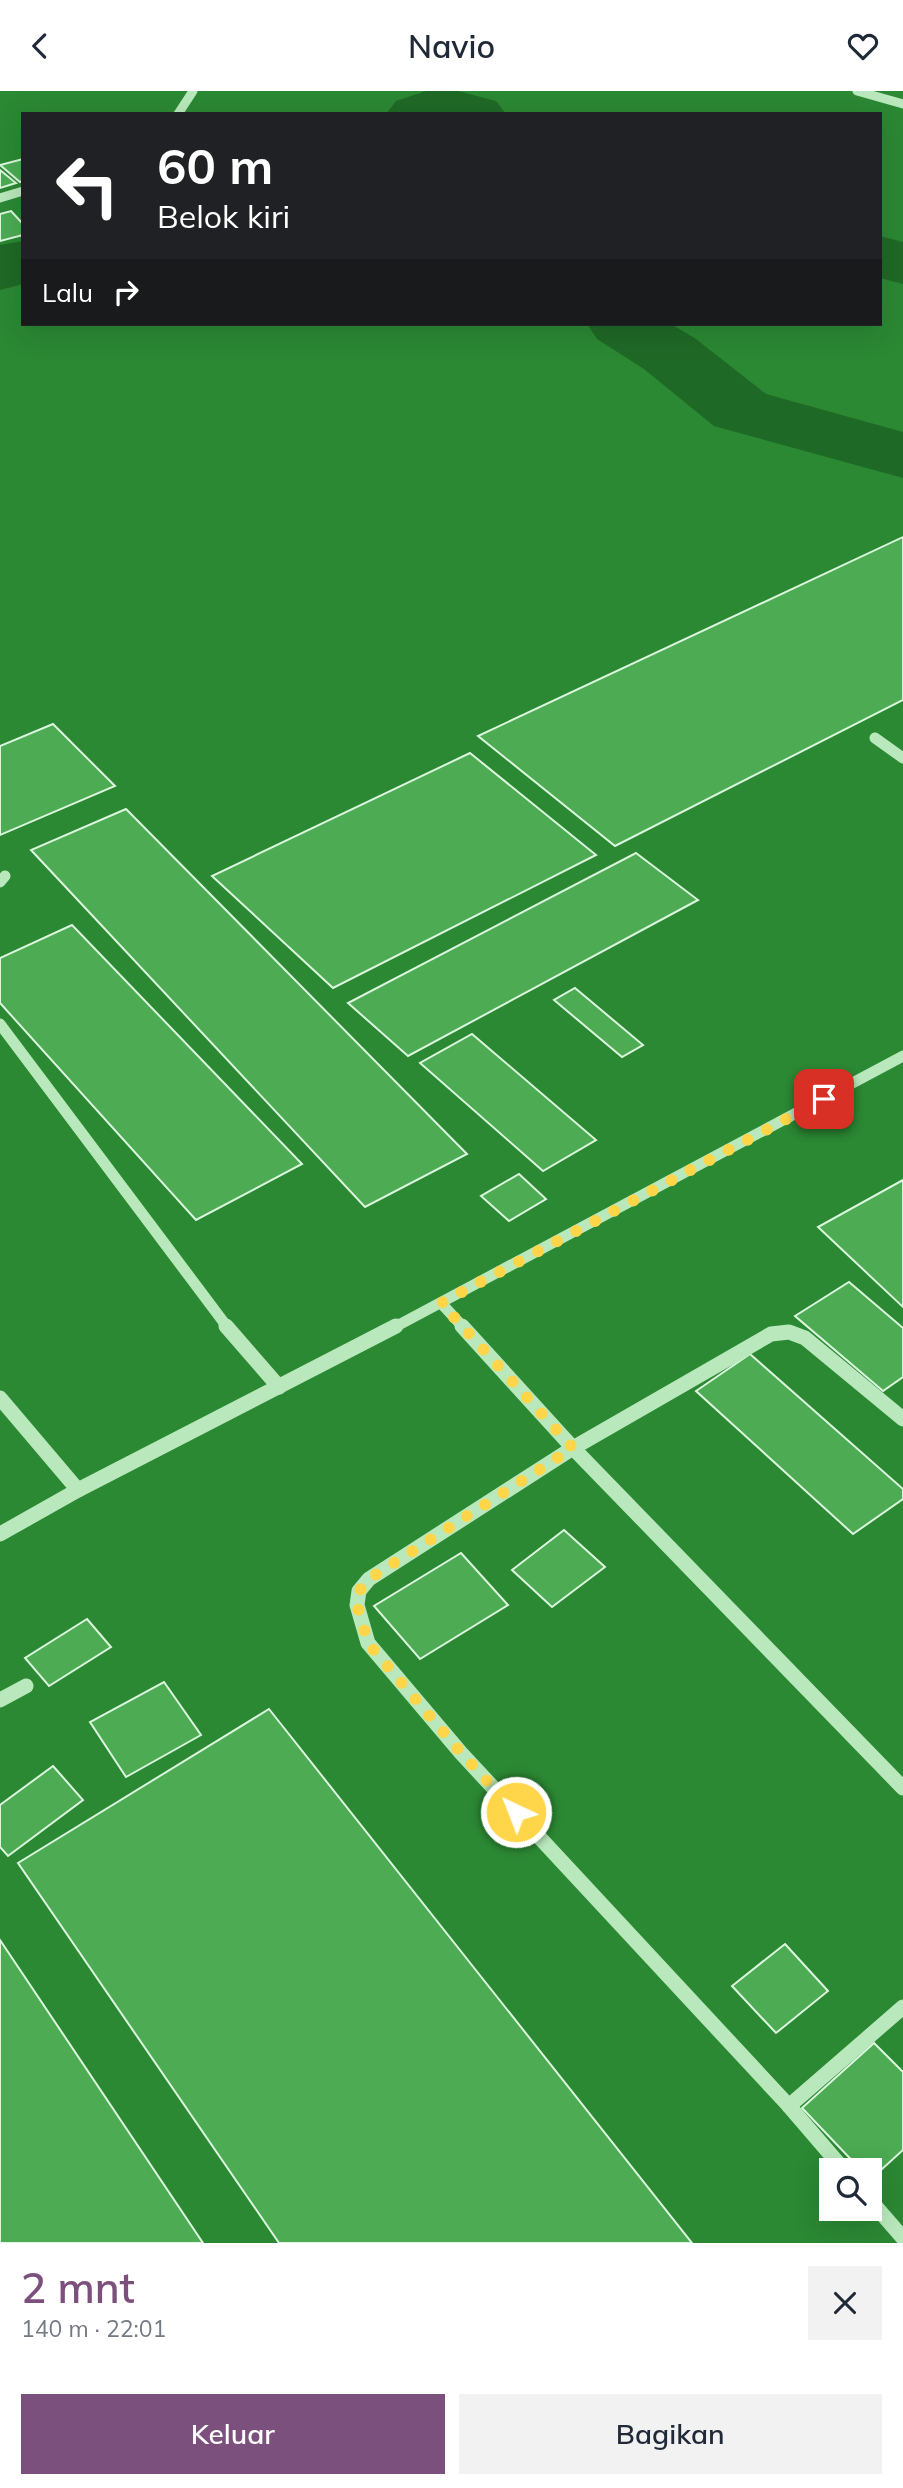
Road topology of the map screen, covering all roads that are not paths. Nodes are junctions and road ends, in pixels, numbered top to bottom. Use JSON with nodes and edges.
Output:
{"nodes":[{"id":1,"x":193,"y":91,"type":"edge"},
{"id":2,"x":857,"y":91,"type":"edge"},
{"id":3,"x":903,"y":104,"type":"edge"},
{"id":4,"x":179,"y":112,"type":"edge"},
{"id":5,"x":21,"y":192,"type":"edge"},
{"id":6,"x":0,"y":198,"type":"edge"},
{"id":7,"x":876,"y":738,"type":"dead end"},
{"id":8,"x":903,"y":758,"type":"edge"},
{"id":9,"x":0,"y":1024,"type":"edge"},
{"id":10,"x":903,"y":1056,"type":"edge"},
{"id":11,"x":441,"y":1303,"type":"junction"},
{"id":12,"x":279,"y":1387,"type":"junction"},
{"id":13,"x":0,"y":1398,"type":"edge"},
{"id":14,"x":903,"y":1419,"type":"edge"},
{"id":15,"x":573,"y":1448,"type":"junction"},
{"id":16,"x":78,"y":1490,"type":"junction"},
{"id":17,"x":0,"y":1534,"type":"edge"},
{"id":18,"x":26,"y":1685,"type":"dead end"},
{"id":19,"x":0,"y":1700,"type":"edge"},
{"id":20,"x":903,"y":1788,"type":"edge"},
{"id":21,"x":903,"y":2007,"type":"edge"},
{"id":22,"x":789,"y":2106,"type":"junction"},
{"id":23,"x":834,"y":2158,"type":"edge"},
{"id":24,"x":882,"y":2214,"type":"edge"},
{"id":25,"x":903,"y":2238,"type":"edge"}],
"edges":[{"from":1,"to":4,"type":"street"},
{"from":2,"to":3,"type":"street"},
{"from":5,"to":6,"type":"street"},
{"from":7,"to":8,"type":"street"},
{"from":9,"to":12,"type":"street"},
{"from":10,"to":11,"type":"street"},
{"from":11,"to":12,"type":"street"},
{"from":11,"to":15,"type":"street"},
{"from":12,"to":16,"type":"street"},
{"from":13,"to":16,"type":"street"},
{"from":14,"to":15,"type":"street"},
{"from":15,"to":20,"type":"street"},
{"from":15,"to":22,"type":"street"},
{"from":16,"to":17,"type":"street"},
{"from":18,"to":19,"type":"street"},
{"from":21,"to":22,"type":"street"},
{"from":22,"to":23,"type":"street"},
{"from":24,"to":25,"type":"street"}]}
